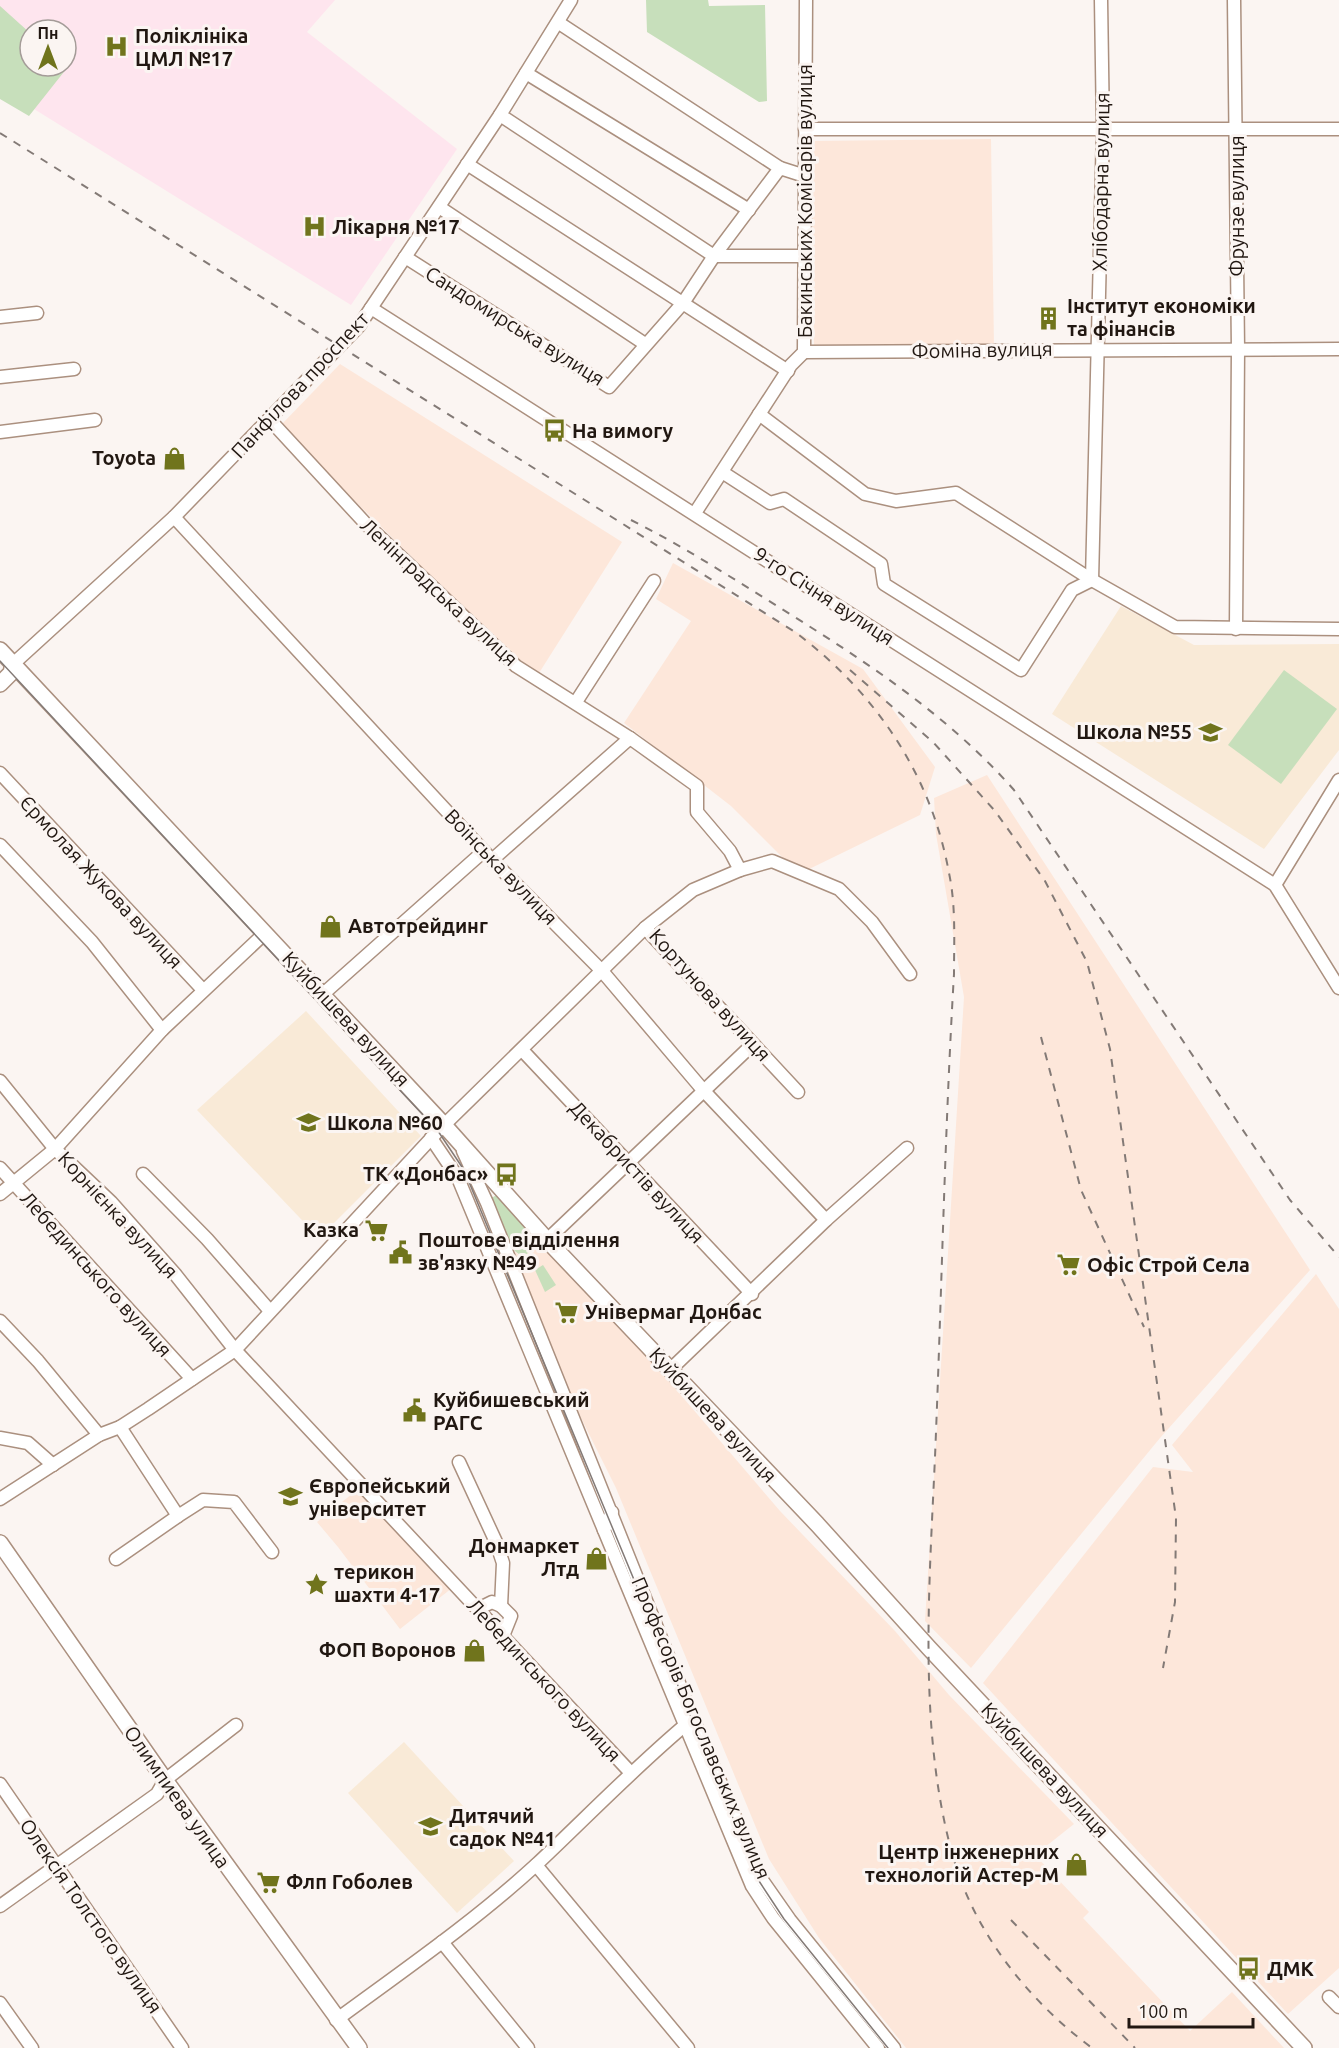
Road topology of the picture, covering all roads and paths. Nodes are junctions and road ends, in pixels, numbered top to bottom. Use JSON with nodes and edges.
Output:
{"nodes":[{"id":1,"x":571,"y":0,"type":"edge"},
{"id":2,"x":806,"y":0,"type":"edge"},
{"id":3,"x":1101,"y":0,"type":"edge"},
{"id":4,"x":1234,"y":0,"type":"edge"},
{"id":5,"x":559,"y":23,"type":"junction"},
{"id":6,"x":526,"y":73,"type":"junction"},
{"id":7,"x":500,"y":114,"type":"junction"},
{"id":8,"x":805,"y":129,"type":"junction"},
{"id":9,"x":1236,"y":129,"type":"junction"},
{"id":10,"x":1339,"y":129,"type":"edge"},
{"id":11,"x":1103,"y":130,"type":"junction"},
{"id":12,"x":467,"y":164,"type":"junction"},
{"id":13,"x":780,"y":168,"type":"junction"},
{"id":14,"x":805,"y":176,"type":"junction"},
{"id":15,"x":439,"y":207,"type":"junction"},
{"id":16,"x":749,"y":210,"type":"junction"},
{"id":17,"x":714,"y":256,"type":"junction"},
{"id":18,"x":805,"y":256,"type":"junction"},
{"id":19,"x":405,"y":257,"type":"junction"},
{"id":20,"x":683,"y":303,"type":"junction"},
{"id":21,"x":371,"y":308,"type":"junction"},
{"id":22,"x":37,"y":313,"type":"dead end"},
{"id":23,"x":0,"y":317,"type":"edge"},
{"id":24,"x":645,"y":344,"type":"junction"},
{"id":25,"x":1098,"y":349,"type":"junction"},
{"id":26,"x":1238,"y":349,"type":"junction"},
{"id":27,"x":1339,"y":349,"type":"edge"},
{"id":28,"x":804,"y":352,"type":"junction"},
{"id":29,"x":74,"y":369,"type":"dead end"},
{"id":30,"x":788,"y":371,"type":"junction"},
{"id":31,"x":0,"y":377,"type":"edge"},
{"id":32,"x":759,"y":414,"type":"junction"},
{"id":33,"x":95,"y":420,"type":"dead end"},
{"id":34,"x":270,"y":420,"type":"junction"},
{"id":35,"x":0,"y":432,"type":"edge"},
{"id":36,"x":722,"y":472,"type":"junction"},
{"id":37,"x":695,"y":513,"type":"junction"},
{"id":38,"x":174,"y":516,"type":"junction"},
{"id":39,"x":1092,"y":580,"type":"junction"},
{"id":40,"x":654,"y":581,"type":"dead end"},
{"id":41,"x":1236,"y":628,"type":"junction"},
{"id":42,"x":1339,"y":629,"type":"edge"},
{"id":43,"x":4,"y":662,"type":"edge"},
{"id":44,"x":0,"y":684,"type":"edge"},
{"id":45,"x":576,"y":702,"type":"junction"},
{"id":46,"x":630,"y":738,"type":"junction"},
{"id":47,"x":0,"y":773,"type":"edge"},
{"id":48,"x":1339,"y":780,"type":"edge"},
{"id":49,"x":0,"y":845,"type":"edge"},
{"id":50,"x":488,"y":855,"type":"junction"},
{"id":51,"x":740,"y":870,"type":"junction"},
{"id":52,"x":1275,"y":885,"type":"junction"},
{"id":53,"x":645,"y":928,"type":"junction"},
{"id":54,"x":265,"y":933,"type":"junction"},
{"id":55,"x":602,"y":971,"type":"junction"},
{"id":56,"x":910,"y":974,"type":"dead end"},
{"id":57,"x":1339,"y":988,"type":"edge"},
{"id":58,"x":203,"y":990,"type":"junction"},
{"id":59,"x":322,"y":995,"type":"junction"},
{"id":60,"x":162,"y":1030,"type":"junction"},
{"id":61,"x":752,"y":1045,"type":"junction"},
{"id":62,"x":522,"y":1050,"type":"junction"},
{"id":63,"x":0,"y":1081,"type":"edge"},
{"id":64,"x":703,"y":1090,"type":"junction"},
{"id":65,"x":798,"y":1092,"type":"dead end"},
{"id":66,"x":444,"y":1125,"type":"junction"},
{"id":67,"x":431,"y":1138,"type":"junction"},
{"id":68,"x":458,"y":1141,"type":"junction"},
{"id":69,"x":907,"y":1148,"type":"dead end"},
{"id":70,"x":55,"y":1149,"type":"junction"},
{"id":71,"x":628,"y":1162,"type":"junction"},
{"id":72,"x":0,"y":1168,"type":"edge"},
{"id":73,"x":143,"y":1174,"type":"dead end"},
{"id":74,"x":13,"y":1183,"type":"junction"},
{"id":75,"x":0,"y":1194,"type":"edge"},
{"id":76,"x":826,"y":1220,"type":"junction"},
{"id":77,"x":547,"y":1240,"type":"junction"},
{"id":78,"x":752,"y":1294,"type":"junction"},
{"id":79,"x":270,"y":1311,"type":"junction"},
{"id":80,"x":0,"y":1321,"type":"edge"},
{"id":81,"x":235,"y":1350,"type":"junction"},
{"id":82,"x":671,"y":1369,"type":"junction"},
{"id":83,"x":192,"y":1379,"type":"junction"},
{"id":84,"x":120,"y":1427,"type":"junction"},
{"id":85,"x":99,"y":1435,"type":"junction"},
{"id":86,"x":0,"y":1438,"type":"edge"},
{"id":87,"x":459,"y":1462,"type":"dead end"},
{"id":88,"x":53,"y":1465,"type":"junction"},
{"id":89,"x":0,"y":1499,"type":"edge"},
{"id":90,"x":612,"y":1512,"type":"junction"},
{"id":91,"x":178,"y":1516,"type":"junction"},
{"id":92,"x":604,"y":1530,"type":"junction"},
{"id":93,"x":0,"y":1543,"type":"edge"},
{"id":94,"x":272,"y":1552,"type":"dead end"},
{"id":95,"x":116,"y":1559,"type":"dead end"},
{"id":96,"x":501,"y":1606,"type":"junction"},
{"id":97,"x":478,"y":1609,"type":"junction"},
{"id":98,"x":503,"y":1636,"type":"junction"},
{"id":99,"x":690,"y":1721,"type":"junction"},
{"id":100,"x":236,"y":1725,"type":"dead end"},
{"id":101,"x":631,"y":1773,"type":"junction"},
{"id":102,"x":165,"y":1780,"type":"junction"},
{"id":103,"x":0,"y":1784,"type":"edge"},
{"id":104,"x":536,"y":1865,"type":"junction"},
{"id":105,"x":57,"y":1867,"type":"junction"},
{"id":106,"x":0,"y":1906,"type":"edge"},
{"id":107,"x":442,"y":1942,"type":"junction"},
{"id":108,"x":1329,"y":1997,"type":"dead end"},
{"id":109,"x":0,"y":2003,"type":"edge"},
{"id":110,"x":1339,"y":2007,"type":"edge"},
{"id":111,"x":336,"y":2020,"type":"junction"},
{"id":112,"x":32,"y":2048,"type":"edge"},
{"id":113,"x":182,"y":2048,"type":"edge"},
{"id":114,"x":359,"y":2048,"type":"edge"},
{"id":115,"x":528,"y":2048,"type":"edge"},
{"id":116,"x":688,"y":2048,"type":"edge"},
{"id":117,"x":878,"y":2048,"type":"edge"},
{"id":118,"x":894,"y":2048,"type":"edge"},
{"id":119,"x":1304,"y":2048,"type":"edge"}],
"edges":[{"from":1,"to":5,"type":"street","name":"Панфілова проспект"},
{"from":2,"to":8,"type":"street","name":"Бакинських Комісарів вулиця"},
{"from":3,"to":11,"type":"street","name":"Хлібодарна вулиця"},
{"from":4,"to":9,"type":"street","name":"Фрунзе вулиця"},
{"from":5,"to":6,"type":"street","name":"Панфілова проспект"},
{"from":5,"to":13,"type":"street"},
{"from":6,"to":7,"type":"street","name":"Панфілова проспект"},
{"from":6,"to":16,"type":"street"},
{"from":7,"to":12,"type":"street","name":"Панфілова проспект"},
{"from":7,"to":17,"type":"street"},
{"from":8,"to":11,"type":"street"},
{"from":8,"to":14,"type":"street","name":"Бакинських Комісарів вулиця"},
{"from":9,"to":10,"type":"street"},
{"from":9,"to":11,"type":"street"},
{"from":9,"to":26,"type":"street","name":"Фрунзе вулиця"},
{"from":11,"to":25,"type":"street","name":"Хлібодарна вулиця"},
{"from":12,"to":15,"type":"street","name":"Панфілова проспект"},
{"from":12,"to":20,"type":"street"},
{"from":13,"to":14,"type":"street"},
{"from":13,"to":16,"type":"street","name":"Сандомирська вулиця"},
{"from":14,"to":18,"type":"street","name":"Бакинських Комісарів вулиця"},
{"from":15,"to":19,"type":"street","name":"Панфілова проспект"},
{"from":15,"to":24,"type":"street"},
{"from":16,"to":17,"type":"street","name":"Сандомирська вулиця"},
{"from":17,"to":18,"type":"street"},
{"from":17,"to":20,"type":"street","name":"Сандомирська вулиця"},
{"from":18,"to":28,"type":"street","name":"Бакинських Комісарів вулиця"},
{"from":19,"to":21,"type":"street","name":"Панфілова проспект"},
{"from":19,"to":24,"type":"street","name":"Сандомирська вулиця"},
{"from":20,"to":24,"type":"street","name":"Сандомирська вулиця"},
{"from":20,"to":30,"type":"street"},
{"from":21,"to":34,"type":"street","name":"Панфілова проспект"},
{"from":21,"to":37,"type":"street","name":"9-го Січня вулиця"},
{"from":22,"to":23,"type":"street"},
{"from":25,"to":26,"type":"street","name":"Фоміна вулиця"},
{"from":25,"to":28,"type":"street","name":"Фоміна вулиця"},
{"from":25,"to":39,"type":"street","name":"Хлібодарна вулиця"},
{"from":26,"to":27,"type":"street","name":"Фоміна вулиця"},
{"from":26,"to":41,"type":"street","name":"Фрунзе вулиця"},
{"from":28,"to":30,"type":"street","name":"Бакинських Комісарів вулиця"},
{"from":29,"to":31,"type":"street"},
{"from":30,"to":32,"type":"street","name":"Бакинських Комісарів вулиця"},
{"from":32,"to":36,"type":"street","name":"Бакинських Комісарів вулиця"},
{"from":32,"to":39,"type":"street"},
{"from":33,"to":35,"type":"street"},
{"from":34,"to":38,"type":"street","name":"Панфілова проспект"},
{"from":34,"to":45,"type":"street","name":"Ленінградська вулиця"},
{"from":36,"to":37,"type":"street","name":"Бакинських Комісарів вулиця"},
{"from":36,"to":39,"type":"street"},
{"from":37,"to":52,"type":"street","name":"9-го Січня вулиця"},
{"from":38,"to":43,"type":"street","name":"Панфілова проспект"},
{"from":38,"to":50,"type":"street","name":"Воїнська вулиця"},
{"from":39,"to":41,"type":"street"},
{"from":40,"to":45,"type":"street"},
{"from":41,"to":42,"type":"street"},
{"from":43,"to":44,"type":"main road"},
{"from":43,"to":54,"type":"main road","name":"Куйбишева вулиця"},
{"from":45,"to":46,"type":"street","name":"Ленінградська вулиця"},
{"from":46,"to":50,"type":"street"},
{"from":46,"to":51,"type":"street","name":"Ленінградська вулиця"},
{"from":47,"to":58,"type":"street","name":"Єрмолая Жукова вулиця"},
{"from":48,"to":52,"type":"street"},
{"from":49,"to":60,"type":"street"},
{"from":50,"to":55,"type":"street","name":"Воїнська вулиця"},
{"from":50,"to":59,"type":"street"},
{"from":51,"to":53,"type":"street","name":"Кортунова вулиця"},
{"from":51,"to":56,"type":"street","name":"Кортунова вулиця"},
{"from":52,"to":57,"type":"street"},
{"from":53,"to":55,"type":"street"},
{"from":53,"to":61,"type":"street","name":"Кортунова вулиця"},
{"from":54,"to":58,"type":"street"},
{"from":54,"to":59,"type":"main road","name":"Куйбишева вулиця"},
{"from":55,"to":62,"type":"street"},
{"from":55,"to":64,"type":"street","name":"Воїнська вулиця"},
{"from":58,"to":60,"type":"street"},
{"from":59,"to":66,"type":"main road","name":"Куйбишева вулиця"},
{"from":60,"to":70,"type":"street"},
{"from":61,"to":64,"type":"street"},
{"from":61,"to":65,"type":"street","name":"Кортунова вулиця"},
{"from":62,"to":66,"type":"street"},
{"from":62,"to":71,"type":"street","name":"Декабристів вулиця"},
{"from":63,"to":70,"type":"street","name":"Корнієнка вулиця"},
{"from":64,"to":71,"type":"street"},
{"from":64,"to":76,"type":"street","name":"Воїнська вулиця"},
{"from":66,"to":67,"type":"street"},
{"from":66,"to":68,"type":"main road","name":"Куйбишева вулиця"},
{"from":67,"to":79,"type":"street"},
{"from":67,"to":92,"type":"street","name":"Професорів Богославських вулиця"},
{"from":68,"to":77,"type":"main road","name":"Куйбишева вулиця"},
{"from":68,"to":90,"type":"street","name":"Професорів Богославських вулиця"},
{"from":69,"to":76,"type":"street"},
{"from":70,"to":74,"type":"street"},
{"from":70,"to":81,"type":"street","name":"Корнієнка вулиця"},
{"from":71,"to":77,"type":"street"},
{"from":71,"to":78,"type":"street","name":"Декабристів вулиця"},
{"from":72,"to":74,"type":"street","name":"Лебединського вулиця"},
{"from":73,"to":79,"type":"street"},
{"from":74,"to":75,"type":"street"},
{"from":74,"to":83,"type":"street","name":"Лебединського вулиця"},
{"from":76,"to":78,"type":"street"},
{"from":77,"to":82,"type":"main road","name":"Куйбишева вулиця"},
{"from":78,"to":82,"type":"street"},
{"from":79,"to":81,"type":"street"},
{"from":80,"to":85,"type":"street"},
{"from":81,"to":83,"type":"street"},
{"from":81,"to":97,"type":"street","name":"Лебединського вулиця"},
{"from":82,"to":119,"type":"main road","name":"Куйбишева вулиця"},
{"from":83,"to":84,"type":"street"},
{"from":84,"to":85,"type":"street"},
{"from":84,"to":91,"type":"street"},
{"from":85,"to":88,"type":"street"},
{"from":86,"to":88,"type":"street"},
{"from":87,"to":96,"type":"street"},
{"from":88,"to":89,"type":"street"},
{"from":90,"to":92,"type":"street"},
{"from":90,"to":99,"type":"street","name":"Професорів Богославських вулиця"},
{"from":91,"to":94,"type":"street"},
{"from":91,"to":95,"type":"street"},
{"from":92,"to":99,"type":"street","name":"Професорів Богославських вулиця"},
{"from":93,"to":102,"type":"main road","name":"Олимпиева улица"},
{"from":96,"to":97,"type":"street"},
{"from":96,"to":98,"type":"street"},
{"from":97,"to":98,"type":"street","name":"Лебединського вулиця"},
{"from":98,"to":101,"type":"street","name":"Лебединського вулиця"},
{"from":99,"to":101,"type":"street"},
{"from":99,"to":117,"type":"street","name":"Професорів Богославських вулиця"},
{"from":99,"to":118,"type":"street","name":"Професорів Богославських вулиця"},
{"from":100,"to":102,"type":"street"},
{"from":101,"to":104,"type":"street"},
{"from":102,"to":105,"type":"street"},
{"from":102,"to":111,"type":"main road","name":"Олимпиева улица"},
{"from":103,"to":105,"type":"street","name":"Олексія Толстого вулиця"},
{"from":104,"to":107,"type":"street"},
{"from":104,"to":116,"type":"street"},
{"from":105,"to":106,"type":"street"},
{"from":105,"to":113,"type":"street","name":"Олексія Толстого вулиця"},
{"from":107,"to":111,"type":"street"},
{"from":107,"to":115,"type":"street"},
{"from":108,"to":110,"type":"street"},
{"from":109,"to":112,"type":"street"},
{"from":111,"to":114,"type":"main road","name":"Олимпиева улица"}]}
